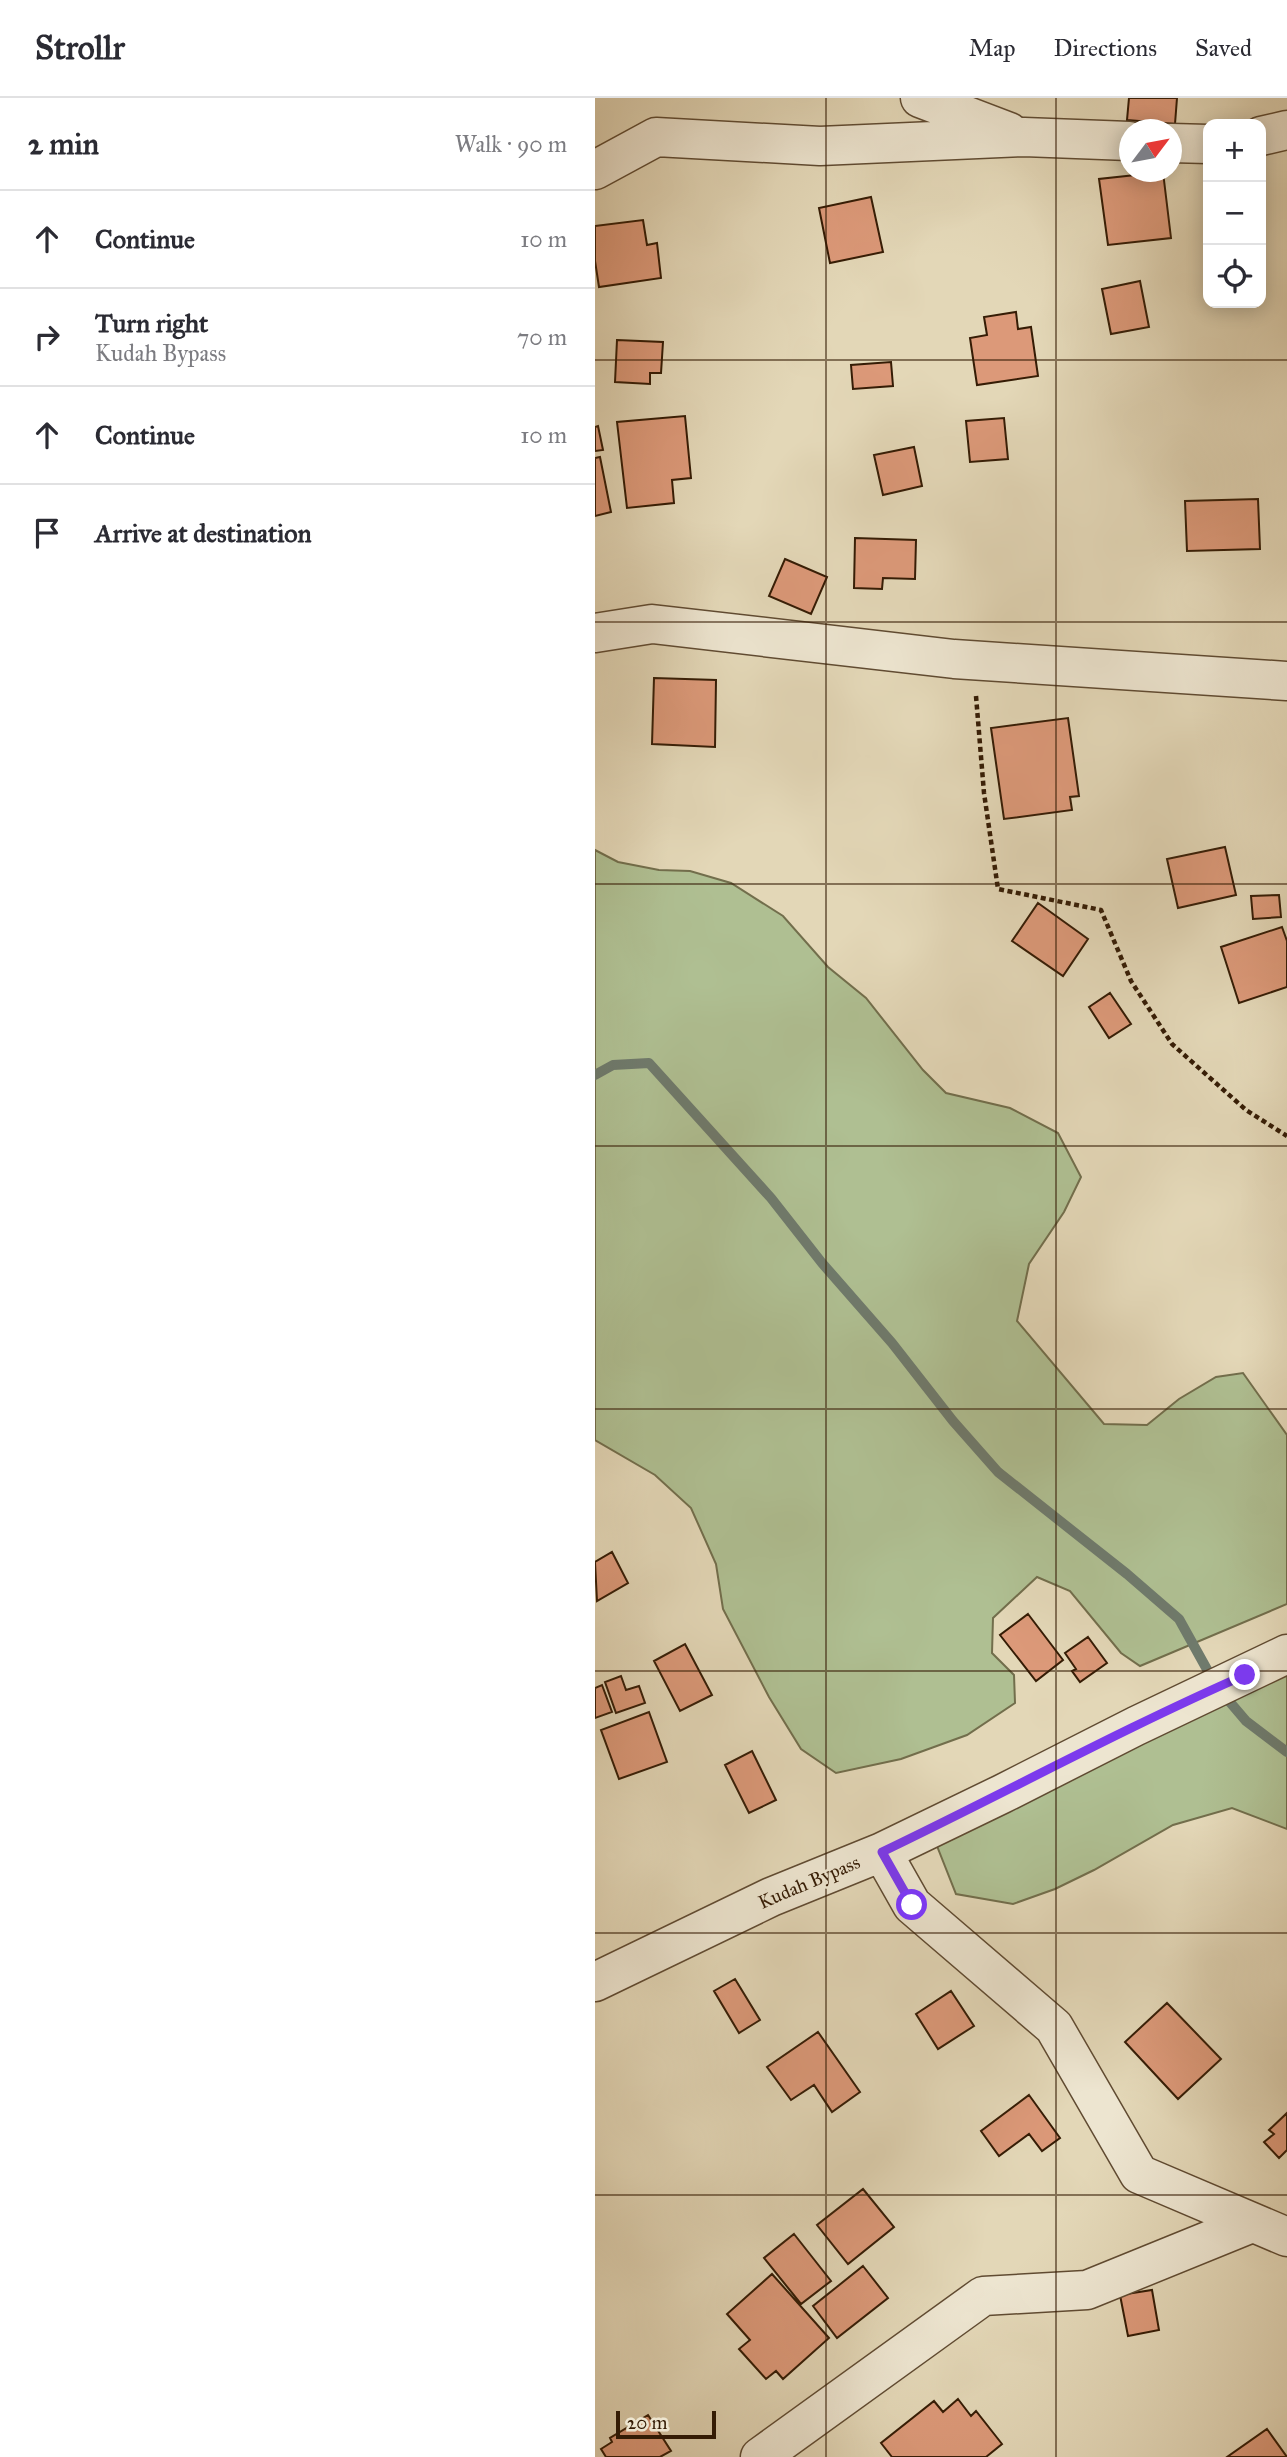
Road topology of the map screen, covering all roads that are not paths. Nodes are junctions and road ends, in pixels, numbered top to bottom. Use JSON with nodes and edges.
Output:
{"nodes":[{"id":1,"x":920,"y":98,"type":"edge"},
{"id":2,"x":1287,"y":130,"type":"edge"},
{"id":3,"x":1266,"y":135,"type":"edge"},
{"id":4,"x":1024,"y":137,"type":"junction"},
{"id":5,"x":1119,"y":141,"type":"edge"},
{"id":6,"x":1182,"y":143,"type":"edge"},
{"id":7,"x":1203,"y":144,"type":"edge"},
{"id":8,"x":595,"y":170,"type":"edge"},
{"id":9,"x":595,"y":633,"type":"edge"},
{"id":10,"x":1287,"y":681,"type":"edge"},
{"id":11,"x":1287,"y":1654,"type":"edge"},
{"id":12,"x":882,"y":1852,"type":"junction"},
{"id":13,"x":595,"y":1982,"type":"edge"},
{"id":14,"x":1252,"y":2223,"type":"junction"},
{"id":15,"x":1287,"y":2237,"type":"edge"},
{"id":16,"x":760,"y":2457,"type":"edge"}],
"edges":[{"from":1,"to":4,"type":"street"},
{"from":2,"to":3,"type":"street"},
{"from":4,"to":5,"type":"street"},
{"from":4,"to":8,"type":"street"},
{"from":6,"to":7,"type":"street"},
{"from":9,"to":10,"type":"street"},
{"from":11,"to":12,"type":"street","name":"Kudah Bypass"},
{"from":12,"to":13,"type":"street","name":"Kudah Bypass"},
{"from":12,"to":14,"type":"street"},
{"from":14,"to":15,"type":"street"},
{"from":14,"to":16,"type":"street"}]}
